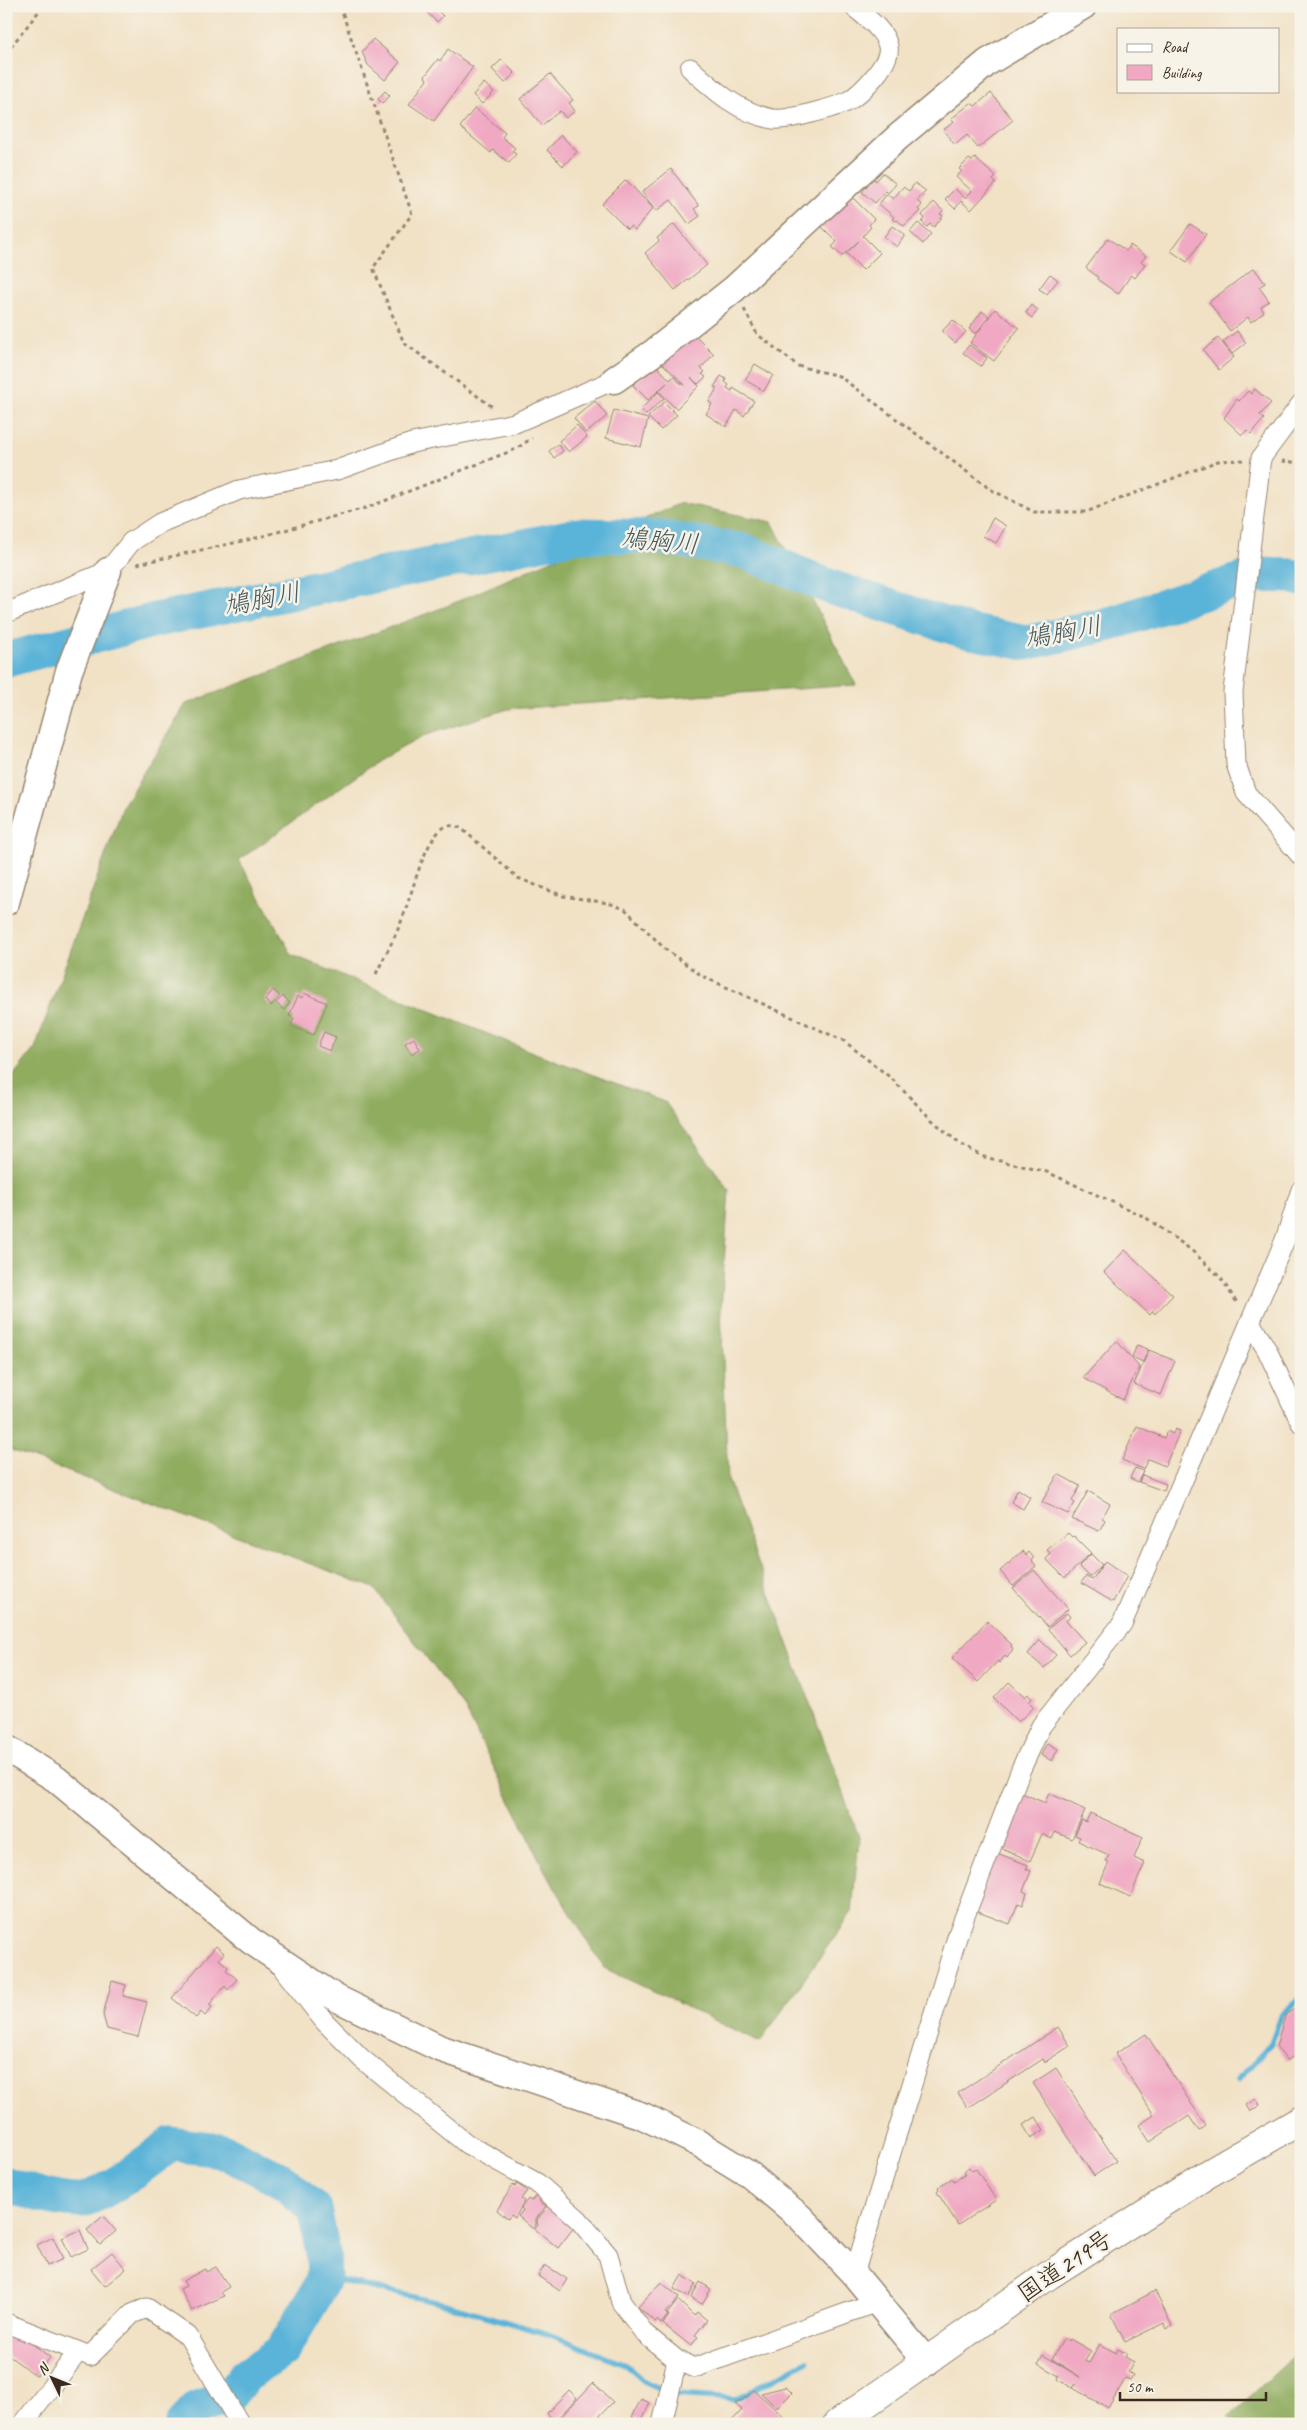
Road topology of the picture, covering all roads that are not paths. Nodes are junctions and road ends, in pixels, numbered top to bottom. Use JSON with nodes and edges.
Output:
{"nodes":[{"id":1,"x":853,"y":6,"type":"edge"},
{"id":2,"x":1083,"y":6,"type":"edge"},
{"id":3,"x":690,"y":68,"type":"dead end"},
{"id":4,"x":614,"y":380,"type":"joint"},
{"id":5,"x":1301,"y":404,"type":"edge"},
{"id":6,"x":108,"y":571,"type":"junction"},
{"id":7,"x":6,"y":613,"type":"edge"},
{"id":8,"x":1301,"y":856,"type":"edge"},
{"id":9,"x":6,"y":902,"type":"edge"},
{"id":10,"x":1301,"y":1190,"type":"edge"},
{"id":11,"x":1250,"y":1322,"type":"junction"},
{"id":12,"x":1301,"y":1423,"type":"edge"},
{"id":13,"x":6,"y":1748,"type":"edge"},
{"id":14,"x":276,"y":1959,"type":"junction"},
{"id":15,"x":1301,"y":2120,"type":"edge"},
{"id":16,"x":854,"y":2274,"type":"junction"},
{"id":17,"x":877,"y":2302,"type":"junction"},
{"id":18,"x":6,"y":2323,"type":"edge"},
{"id":19,"x":78,"y":2352,"type":"junction"},
{"id":20,"x":677,"y":2360,"type":"junction"},
{"id":21,"x":927,"y":2362,"type":"junction"},
{"id":22,"x":23,"y":2424,"type":"edge"},
{"id":23,"x":240,"y":2424,"type":"edge"},
{"id":24,"x":662,"y":2424,"type":"edge"},
{"id":25,"x":837,"y":2424,"type":"edge"}],
"edges":[{"from":1,"to":3,"type":"street"},
{"from":2,"to":4,"type":"street"},
{"from":4,"to":6,"type":"street"},
{"from":5,"to":8,"type":"street"},
{"from":6,"to":7,"type":"street"},
{"from":6,"to":9,"type":"street"},
{"from":10,"to":11,"type":"street"},
{"from":11,"to":12,"type":"street"},
{"from":11,"to":16,"type":"street"},
{"from":13,"to":14,"type":"street"},
{"from":14,"to":16,"type":"street"},
{"from":14,"to":20,"type":"street"},
{"from":15,"to":21,"type":"highway","name":"国道219号"},
{"from":16,"to":17,"type":"street"},
{"from":17,"to":20,"type":"street"},
{"from":17,"to":21,"type":"street"},
{"from":18,"to":19,"type":"street"},
{"from":19,"to":22,"type":"street"},
{"from":19,"to":23,"type":"street"},
{"from":20,"to":24,"type":"street"},
{"from":21,"to":25,"type":"highway","name":"国道219号"}]}
